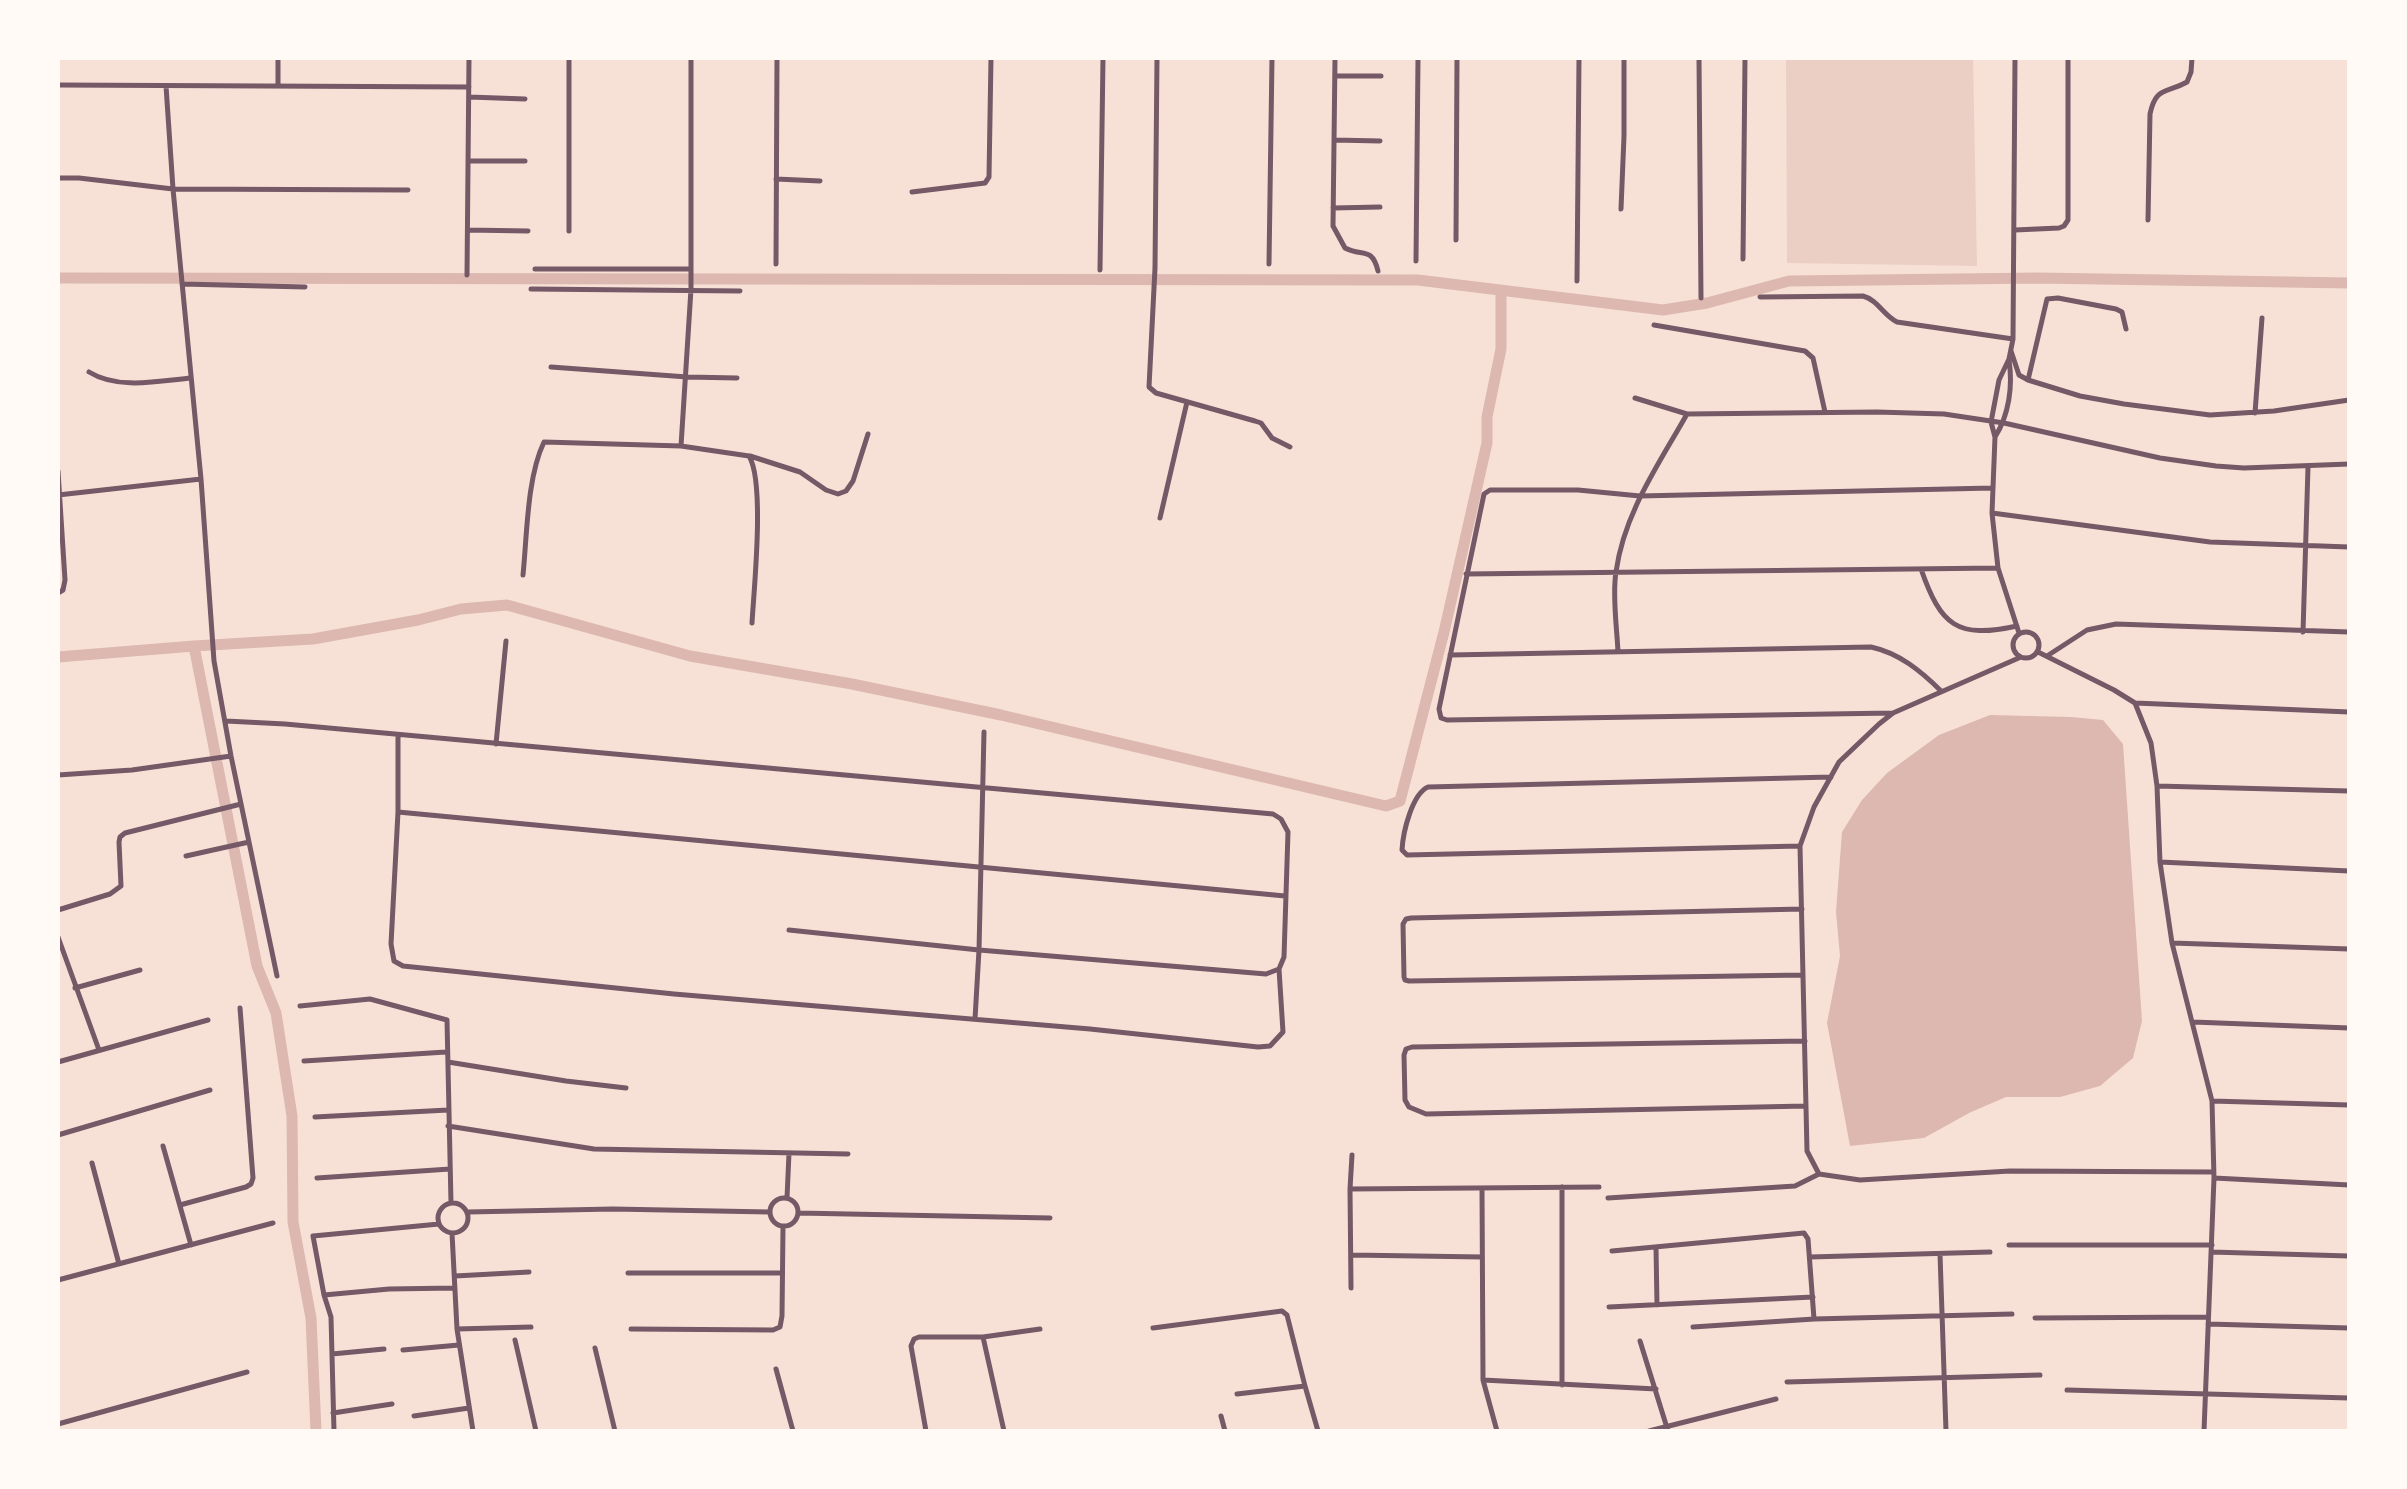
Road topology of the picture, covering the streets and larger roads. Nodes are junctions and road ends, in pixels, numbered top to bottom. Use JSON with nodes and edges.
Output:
{"nodes":[{"id":1,"x":278,"y":58,"type":"edge"},
{"id":2,"x":469,"y":58,"type":"edge"},
{"id":3,"x":569,"y":58,"type":"edge"},
{"id":4,"x":691,"y":58,"type":"edge"},
{"id":5,"x":777,"y":58,"type":"edge"},
{"id":6,"x":991,"y":58,"type":"edge"},
{"id":7,"x":1103,"y":58,"type":"edge"},
{"id":8,"x":1157,"y":58,"type":"edge"},
{"id":9,"x":1272,"y":58,"type":"edge"},
{"id":10,"x":1335,"y":58,"type":"edge"},
{"id":11,"x":1418,"y":58,"type":"edge"},
{"id":12,"x":1457,"y":58,"type":"edge"},
{"id":13,"x":1579,"y":58,"type":"edge"},
{"id":14,"x":1624,"y":58,"type":"edge"},
{"id":15,"x":1699,"y":58,"type":"edge"},
{"id":16,"x":1745,"y":58,"type":"edge"},
{"id":17,"x":2015,"y":58,"type":"edge"},
{"id":18,"x":2068,"y":58,"type":"edge"},
{"id":19,"x":2192,"y":58,"type":"edge"},
{"id":20,"x":1335,"y":76,"type":"junction"},
{"id":21,"x":1381,"y":76,"type":"dead end"},
{"id":22,"x":58,"y":85,"type":"edge"},
{"id":23,"x":166,"y":86,"type":"junction"},
{"id":24,"x":278,"y":86,"type":"junction"},
{"id":25,"x":469,"y":87,"type":"junction"},
{"id":26,"x":469,"y":97,"type":"junction"},
{"id":27,"x":525,"y":99,"type":"dead end"},
{"id":28,"x":1334,"y":140,"type":"junction"},
{"id":29,"x":1380,"y":141,"type":"dead end"},
{"id":30,"x":468,"y":161,"type":"junction"},
{"id":31,"x":525,"y":161,"type":"dead end"},
{"id":32,"x":58,"y":178,"type":"edge"},
{"id":33,"x":776,"y":179,"type":"junction"},
{"id":34,"x":820,"y":181,"type":"dead end"},
{"id":35,"x":173,"y":189,"type":"junction"},
{"id":36,"x":408,"y":190,"type":"dead end"},
{"id":37,"x":912,"y":192,"type":"dead end"},
{"id":38,"x":1380,"y":207,"type":"dead end"},
{"id":39,"x":1333,"y":208,"type":"junction"},
{"id":40,"x":1621,"y":209,"type":"dead end"},
{"id":41,"x":2148,"y":220,"type":"dead end"},
{"id":42,"x":468,"y":230,"type":"junction"},
{"id":43,"x":2014,"y":230,"type":"junction"},
{"id":44,"x":528,"y":231,"type":"dead end"},
{"id":45,"x":569,"y":231,"type":"dead end"},
{"id":46,"x":1456,"y":240,"type":"dead end"},
{"id":47,"x":1743,"y":259,"type":"dead end"},
{"id":48,"x":1416,"y":261,"type":"dead end"},
{"id":49,"x":776,"y":264,"type":"dead end"},
{"id":50,"x":1269,"y":264,"type":"dead end"},
{"id":51,"x":535,"y":269,"type":"dead end"},
{"id":52,"x":1100,"y":270,"type":"dead end"},
{"id":53,"x":691,"y":271,"type":"junction"},
{"id":54,"x":1378,"y":271,"type":"dead end"},
{"id":55,"x":467,"y":275,"type":"dead end"},
{"id":56,"x":1577,"y":281,"type":"dead end"},
{"id":57,"x":182,"y":282,"type":"junction"},
{"id":58,"x":305,"y":287,"type":"dead end"},
{"id":59,"x":531,"y":289,"type":"dead end"},
{"id":60,"x":691,"y":290,"type":"junction"},
{"id":61,"x":740,"y":291,"type":"dead end"},
{"id":62,"x":1760,"y":297,"type":"dead end"},
{"id":63,"x":1701,"y":298,"type":"dead end"},
{"id":64,"x":2262,"y":318,"type":"dead end"},
{"id":65,"x":1654,"y":325,"type":"dead end"},
{"id":66,"x":2126,"y":329,"type":"dead end"},
{"id":67,"x":2013,"y":339,"type":"junction"},
{"id":68,"x":2011,"y":350,"type":"junction"},
{"id":69,"x":2009,"y":359,"type":"junction"},
{"id":70,"x":551,"y":367,"type":"dead end"},
{"id":71,"x":89,"y":372,"type":"dead end"},
{"id":72,"x":687,"y":377,"type":"junction"},
{"id":73,"x":191,"y":378,"type":"junction"},
{"id":74,"x":737,"y":378,"type":"dead end"},
{"id":75,"x":2028,"y":380,"type":"junction"},
{"id":76,"x":1635,"y":398,"type":"dead end"},
{"id":77,"x":2349,"y":400,"type":"edge"},
{"id":78,"x":1187,"y":402,"type":"junction"},
{"id":79,"x":1825,"y":412,"type":"junction"},
{"id":80,"x":2255,"y":413,"type":"junction"},
{"id":81,"x":1687,"y":414,"type":"junction"},
{"id":82,"x":1991,"y":422,"type":"junction"},
{"id":83,"x":2004,"y":423,"type":"junction"},
{"id":84,"x":868,"y":434,"type":"dead end"},
{"id":85,"x":1995,"y":437,"type":"junction"},
{"id":86,"x":681,"y":446,"type":"junction"},
{"id":87,"x":1290,"y":447,"type":"dead end"},
{"id":88,"x":749,"y":456,"type":"junction"},
{"id":89,"x":2349,"y":464,"type":"edge"},
{"id":90,"x":2308,"y":467,"type":"junction"},
{"id":91,"x":58,"y":471,"type":"edge"},
{"id":92,"x":201,"y":479,"type":"junction"},
{"id":93,"x":1992,"y":488,"type":"junction"},
{"id":94,"x":59,"y":495,"type":"edge"},
{"id":95,"x":1640,"y":496,"type":"junction"},
{"id":96,"x":1992,"y":513,"type":"junction"},
{"id":97,"x":1160,"y":518,"type":"dead end"},
{"id":98,"x":2305,"y":546,"type":"junction"},
{"id":99,"x":2349,"y":547,"type":"edge"},
{"id":100,"x":1998,"y":568,"type":"junction"},
{"id":101,"x":1921,"y":569,"type":"junction"},
{"id":102,"x":1615,"y":573,"type":"junction"},
{"id":103,"x":1466,"y":574,"type":"junction"},
{"id":104,"x":523,"y":575,"type":"dead end"},
{"id":105,"x":58,"y":593,"type":"edge"},
{"id":106,"x":752,"y":623,"type":"dead end"},
{"id":107,"x":2017,"y":626,"type":"junction"},
{"id":108,"x":2303,"y":632,"type":"junction"},
{"id":109,"x":2349,"y":632,"type":"edge"},
{"id":110,"x":2019,"y":633,"type":"junction"},
{"id":111,"x":506,"y":641,"type":"dead end"},
{"id":112,"x":1618,"y":652,"type":"junction"},
{"id":113,"x":2038,"y":652,"type":"junction"},
{"id":114,"x":1450,"y":655,"type":"junction"},
{"id":115,"x":2047,"y":656,"type":"junction"},
{"id":116,"x":2021,"y":657,"type":"junction"},
{"id":117,"x":1941,"y":691,"type":"junction"},
{"id":118,"x":2135,"y":703,"type":"junction"},
{"id":119,"x":2349,"y":712,"type":"edge"},
{"id":120,"x":1893,"y":713,"type":"junction"},
{"id":121,"x":226,"y":721,"type":"junction"},
{"id":122,"x":984,"y":732,"type":"dead end"},
{"id":123,"x":398,"y":735,"type":"junction"},
{"id":124,"x":496,"y":744,"type":"junction"},
{"id":125,"x":228,"y":757,"type":"junction"},
{"id":126,"x":58,"y":775,"type":"edge"},
{"id":127,"x":1831,"y":777,"type":"junction"},
{"id":128,"x":2157,"y":786,"type":"junction"},
{"id":129,"x":983,"y":788,"type":"junction"},
{"id":130,"x":2349,"y":791,"type":"edge"},
{"id":131,"x":239,"y":804,"type":"junction"},
{"id":132,"x":398,"y":812,"type":"junction"},
{"id":133,"x":247,"y":842,"type":"junction"},
{"id":134,"x":1800,"y":846,"type":"junction"},
{"id":135,"x":186,"y":856,"type":"dead end"},
{"id":136,"x":2160,"y":862,"type":"junction"},
{"id":137,"x":981,"y":868,"type":"junction"},
{"id":138,"x":2349,"y":871,"type":"edge"},
{"id":139,"x":1286,"y":896,"type":"junction"},
{"id":140,"x":1802,"y":909,"type":"junction"},
{"id":141,"x":58,"y":910,"type":"edge"},
{"id":142,"x":789,"y":930,"type":"dead end"},
{"id":143,"x":58,"y":937,"type":"edge"},
{"id":144,"x":2172,"y":943,"type":"junction"},
{"id":145,"x":2349,"y":949,"type":"edge"},
{"id":146,"x":979,"y":950,"type":"junction"},
{"id":147,"x":1279,"y":969,"type":"junction"},
{"id":148,"x":140,"y":970,"type":"dead end"},
{"id":149,"x":1803,"y":975,"type":"junction"},
{"id":150,"x":277,"y":976,"type":"dead end"},
{"id":151,"x":75,"y":988,"type":"junction"},
{"id":152,"x":300,"y":1006,"type":"dead end"},
{"id":153,"x":240,"y":1008,"type":"dead end"},
{"id":154,"x":975,"y":1019,"type":"junction"},
{"id":155,"x":208,"y":1020,"type":"dead end"},
{"id":156,"x":2193,"y":1022,"type":"junction"},
{"id":157,"x":2349,"y":1028,"type":"edge"},
{"id":158,"x":1805,"y":1041,"type":"junction"},
{"id":159,"x":99,"y":1050,"type":"junction"},
{"id":160,"x":446,"y":1052,"type":"junction"},
{"id":161,"x":304,"y":1061,"type":"dead end"},
{"id":162,"x":58,"y":1062,"type":"edge"},
{"id":163,"x":448,"y":1062,"type":"junction"},
{"id":164,"x":626,"y":1088,"type":"dead end"},
{"id":165,"x":210,"y":1090,"type":"dead end"},
{"id":166,"x":2212,"y":1101,"type":"junction"},
{"id":167,"x":2349,"y":1105,"type":"edge"},
{"id":168,"x":1806,"y":1106,"type":"junction"},
{"id":169,"x":448,"y":1110,"type":"junction"},
{"id":170,"x":315,"y":1117,"type":"dead end"},
{"id":171,"x":448,"y":1126,"type":"junction"},
{"id":172,"x":58,"y":1135,"type":"edge"},
{"id":173,"x":163,"y":1146,"type":"dead end"},
{"id":174,"x":789,"y":1153,"type":"junction"},
{"id":175,"x":848,"y":1154,"type":"dead end"},
{"id":176,"x":1352,"y":1155,"type":"dead end"},
{"id":177,"x":92,"y":1163,"type":"dead end"},
{"id":178,"x":450,"y":1169,"type":"junction"},
{"id":179,"x":1819,"y":1174,"type":"junction"},
{"id":180,"x":2214,"y":1175,"type":"junction"},
{"id":181,"x":317,"y":1178,"type":"dead end"},
{"id":182,"x":2349,"y":1185,"type":"edge"},
{"id":183,"x":1562,"y":1187,"type":"junction"},
{"id":184,"x":1599,"y":1187,"type":"dead end"},
{"id":185,"x":1482,"y":1188,"type":"junction"},
{"id":186,"x":1350,"y":1189,"type":"junction"},
{"id":187,"x":787,"y":1198,"type":"junction"},
{"id":188,"x":1608,"y":1198,"type":"dead end"},
{"id":189,"x":451,"y":1203,"type":"junction"},
{"id":190,"x":180,"y":1205,"type":"junction"},
{"id":191,"x":468,"y":1212,"type":"junction"},
{"id":192,"x":769,"y":1212,"type":"junction"},
{"id":193,"x":798,"y":1213,"type":"junction"},
{"id":194,"x":1050,"y":1218,"type":"dead end"},
{"id":195,"x":273,"y":1223,"type":"dead end"},
{"id":196,"x":439,"y":1224,"type":"junction"},
{"id":197,"x":783,"y":1227,"type":"junction"},
{"id":198,"x":452,"y":1233,"type":"junction"},
{"id":199,"x":191,"y":1245,"type":"junction"},
{"id":200,"x":2009,"y":1245,"type":"dead end"},
{"id":201,"x":1656,"y":1247,"type":"junction"},
{"id":202,"x":2211,"y":1249,"type":"junction"},
{"id":203,"x":1612,"y":1251,"type":"dead end"},
{"id":204,"x":1990,"y":1252,"type":"dead end"},
{"id":205,"x":1940,"y":1254,"type":"junction"},
{"id":206,"x":1351,"y":1255,"type":"junction"},
{"id":207,"x":2349,"y":1256,"type":"edge"},
{"id":208,"x":1482,"y":1257,"type":"junction"},
{"id":209,"x":1810,"y":1257,"type":"junction"},
{"id":210,"x":119,"y":1264,"type":"junction"},
{"id":211,"x":529,"y":1272,"type":"dead end"},
{"id":212,"x":628,"y":1273,"type":"dead end"},
{"id":213,"x":782,"y":1273,"type":"junction"},
{"id":214,"x":455,"y":1276,"type":"junction"},
{"id":215,"x":58,"y":1280,"type":"edge"},
{"id":216,"x":455,"y":1288,"type":"junction"},
{"id":217,"x":1351,"y":1288,"type":"dead end"},
{"id":218,"x":324,"y":1295,"type":"junction"},
{"id":219,"x":1813,"y":1297,"type":"junction"},
{"id":220,"x":1657,"y":1305,"type":"junction"},
{"id":221,"x":1609,"y":1307,"type":"dead end"},
{"id":222,"x":2012,"y":1314,"type":"dead end"},
{"id":223,"x":1943,"y":1316,"type":"junction"},
{"id":224,"x":2035,"y":1318,"type":"dead end"},
{"id":225,"x":1814,"y":1319,"type":"junction"},
{"id":226,"x":2208,"y":1321,"type":"junction"},
{"id":227,"x":531,"y":1327,"type":"dead end"},
{"id":228,"x":1693,"y":1327,"type":"dead end"},
{"id":229,"x":1153,"y":1328,"type":"dead end"},
{"id":230,"x":2349,"y":1328,"type":"edge"},
{"id":231,"x":457,"y":1329,"type":"junction"},
{"id":232,"x":631,"y":1329,"type":"dead end"},
{"id":233,"x":1040,"y":1329,"type":"dead end"},
{"id":234,"x":983,"y":1337,"type":"junction"},
{"id":235,"x":515,"y":1340,"type":"dead end"},
{"id":236,"x":1640,"y":1341,"type":"dead end"},
{"id":237,"x":459,"y":1345,"type":"junction"},
{"id":238,"x":595,"y":1348,"type":"dead end"},
{"id":239,"x":384,"y":1349,"type":"dead end"},
{"id":240,"x":403,"y":1350,"type":"dead end"},
{"id":241,"x":332,"y":1354,"type":"junction"},
{"id":242,"x":776,"y":1369,"type":"dead end"},
{"id":243,"x":247,"y":1372,"type":"dead end"},
{"id":244,"x":2040,"y":1375,"type":"dead end"},
{"id":245,"x":1945,"y":1378,"type":"junction"},
{"id":246,"x":1483,"y":1380,"type":"junction"},
{"id":247,"x":1787,"y":1382,"type":"dead end"},
{"id":248,"x":1562,"y":1385,"type":"junction"},
{"id":249,"x":1305,"y":1386,"type":"junction"},
{"id":250,"x":1656,"y":1389,"type":"junction"},
{"id":251,"x":2067,"y":1390,"type":"dead end"},
{"id":252,"x":2206,"y":1393,"type":"junction"},
{"id":253,"x":1237,"y":1394,"type":"dead end"},
{"id":254,"x":2349,"y":1398,"type":"edge"},
{"id":255,"x":1776,"y":1399,"type":"dead end"},
{"id":256,"x":392,"y":1404,"type":"dead end"},
{"id":257,"x":469,"y":1408,"type":"junction"},
{"id":258,"x":333,"y":1413,"type":"junction"},
{"id":259,"x":414,"y":1416,"type":"dead end"},
{"id":260,"x":1221,"y":1416,"type":"dead end"},
{"id":261,"x":71,"y":1420,"type":"junction"},
{"id":262,"x":58,"y":1424,"type":"edge"},
{"id":263,"x":1667,"y":1428,"type":"edge"},
{"id":264,"x":74,"y":1431,"type":"edge"},
{"id":265,"x":334,"y":1431,"type":"edge"},
{"id":266,"x":473,"y":1431,"type":"edge"},
{"id":267,"x":536,"y":1431,"type":"edge"},
{"id":268,"x":615,"y":1431,"type":"edge"},
{"id":269,"x":793,"y":1431,"type":"edge"},
{"id":270,"x":926,"y":1431,"type":"edge"},
{"id":271,"x":1004,"y":1431,"type":"edge"},
{"id":272,"x":1225,"y":1431,"type":"edge"},
{"id":273,"x":1318,"y":1431,"type":"edge"},
{"id":274,"x":1497,"y":1431,"type":"edge"},
{"id":275,"x":1649,"y":1431,"type":"edge"},
{"id":276,"x":1946,"y":1431,"type":"edge"},
{"id":277,"x":2204,"y":1431,"type":"edge"}],
"edges":[{"from":1,"to":24,"type":"street"},
{"from":2,"to":25,"type":"street"},
{"from":3,"to":45,"type":"street"},
{"from":4,"to":53,"type":"street"},
{"from":5,"to":33,"type":"street"},
{"from":6,"to":37,"type":"street"},
{"from":7,"to":52,"type":"street"},
{"from":8,"to":78,"type":"street"},
{"from":9,"to":50,"type":"street"},
{"from":10,"to":20,"type":"street"},
{"from":11,"to":48,"type":"street"},
{"from":12,"to":46,"type":"street"},
{"from":13,"to":56,"type":"street"},
{"from":14,"to":40,"type":"street"},
{"from":15,"to":63,"type":"street"},
{"from":16,"to":47,"type":"street"},
{"from":17,"to":43,"type":"street"},
{"from":18,"to":43,"type":"street"},
{"from":19,"to":41,"type":"street"},
{"from":20,"to":21,"type":"street"},
{"from":20,"to":28,"type":"street"},
{"from":22,"to":23,"type":"street"},
{"from":23,"to":24,"type":"street"},
{"from":23,"to":35,"type":"street"},
{"from":24,"to":25,"type":"street"},
{"from":25,"to":26,"type":"street"},
{"from":26,"to":27,"type":"street"},
{"from":26,"to":30,"type":"street"},
{"from":28,"to":29,"type":"street"},
{"from":28,"to":39,"type":"street"},
{"from":30,"to":31,"type":"street"},
{"from":30,"to":42,"type":"street"},
{"from":32,"to":35,"type":"street"},
{"from":33,"to":34,"type":"street"},
{"from":33,"to":49,"type":"street"},
{"from":35,"to":36,"type":"street"},
{"from":35,"to":57,"type":"street"},
{"from":38,"to":39,"type":"street"},
{"from":39,"to":54,"type":"street"},
{"from":42,"to":44,"type":"street"},
{"from":42,"to":55,"type":"street"},
{"from":43,"to":67,"type":"street"},
{"from":51,"to":53,"type":"street"},
{"from":53,"to":60,"type":"street"},
{"from":57,"to":58,"type":"street"},
{"from":57,"to":73,"type":"street"},
{"from":59,"to":60,"type":"street"},
{"from":60,"to":61,"type":"street"},
{"from":60,"to":72,"type":"street"},
{"from":62,"to":67,"type":"street"},
{"from":64,"to":80,"type":"street"},
{"from":65,"to":79,"type":"street"},
{"from":66,"to":75,"type":"street"},
{"from":67,"to":68,"type":"street"},
{"from":68,"to":69,"type":"street"},
{"from":68,"to":75,"type":"street"},
{"from":69,"to":82,"type":"street"},
{"from":69,"to":83,"type":"street"},
{"from":70,"to":72,"type":"street"},
{"from":71,"to":73,"type":"street"},
{"from":72,"to":74,"type":"street"},
{"from":72,"to":86,"type":"street"},
{"from":73,"to":92,"type":"street"},
{"from":75,"to":80,"type":"street"},
{"from":76,"to":81,"type":"street"},
{"from":77,"to":80,"type":"street"},
{"from":78,"to":87,"type":"street"},
{"from":78,"to":97,"type":"street"},
{"from":79,"to":81,"type":"street"},
{"from":79,"to":82,"type":"street"},
{"from":81,"to":95,"type":"street"},
{"from":82,"to":83,"type":"street"},
{"from":82,"to":85,"type":"street"},
{"from":83,"to":85,"type":"street"},
{"from":83,"to":90,"type":"street"},
{"from":84,"to":88,"type":"street"},
{"from":85,"to":93,"type":"street"},
{"from":86,"to":88,"type":"street"},
{"from":86,"to":104,"type":"street"},
{"from":88,"to":106,"type":"street"},
{"from":89,"to":90,"type":"street"},
{"from":90,"to":98,"type":"street"},
{"from":91,"to":94,"type":"street"},
{"from":92,"to":94,"type":"street"},
{"from":92,"to":121,"type":"street"},
{"from":93,"to":95,"type":"street"},
{"from":93,"to":96,"type":"street"},
{"from":94,"to":105,"type":"street"},
{"from":95,"to":102,"type":"street"},
{"from":95,"to":103,"type":"street"},
{"from":96,"to":98,"type":"street"},
{"from":96,"to":100,"type":"street"},
{"from":98,"to":99,"type":"street"},
{"from":98,"to":108,"type":"street"},
{"from":100,"to":101,"type":"street"},
{"from":100,"to":107,"type":"street"},
{"from":101,"to":102,"type":"street"},
{"from":101,"to":107,"type":"street"},
{"from":102,"to":103,"type":"street"},
{"from":102,"to":112,"type":"street"},
{"from":103,"to":114,"type":"street"},
{"from":107,"to":110,"type":"street"},
{"from":108,"to":109,"type":"street"},
{"from":108,"to":115,"type":"street"},
{"from":110,"to":113,"type":"street"},
{"from":110,"to":116,"type":"street"},
{"from":111,"to":124,"type":"street"},
{"from":112,"to":114,"type":"street"},
{"from":112,"to":117,"type":"street"},
{"from":113,"to":115,"type":"street"},
{"from":113,"to":116,"type":"street"},
{"from":114,"to":120,"type":"street"},
{"from":115,"to":118,"type":"street"},
{"from":116,"to":117,"type":"street"},
{"from":117,"to":120,"type":"street"},
{"from":118,"to":119,"type":"street"},
{"from":118,"to":128,"type":"street"},
{"from":120,"to":127,"type":"street"},
{"from":121,"to":123,"type":"street"},
{"from":121,"to":125,"type":"street"},
{"from":122,"to":129,"type":"street"},
{"from":123,"to":124,"type":"street"},
{"from":123,"to":132,"type":"street"},
{"from":124,"to":129,"type":"street"},
{"from":125,"to":126,"type":"street"},
{"from":125,"to":131,"type":"street"},
{"from":127,"to":134,"type":"street"},
{"from":127,"to":134,"type":"street"},
{"from":128,"to":130,"type":"street"},
{"from":128,"to":136,"type":"street"},
{"from":129,"to":137,"type":"street"},
{"from":129,"to":139,"type":"street"},
{"from":131,"to":133,"type":"street"},
{"from":131,"to":141,"type":"street"},
{"from":132,"to":137,"type":"street"},
{"from":132,"to":154,"type":"street"},
{"from":133,"to":135,"type":"street"},
{"from":133,"to":150,"type":"street"},
{"from":134,"to":140,"type":"street"},
{"from":136,"to":138,"type":"street"},
{"from":136,"to":144,"type":"street"},
{"from":137,"to":139,"type":"street"},
{"from":137,"to":146,"type":"street"},
{"from":139,"to":147,"type":"street"},
{"from":140,"to":149,"type":"street"},
{"from":140,"to":149,"type":"street"},
{"from":142,"to":146,"type":"street"},
{"from":143,"to":151,"type":"street"},
{"from":144,"to":145,"type":"street"},
{"from":144,"to":156,"type":"street"},
{"from":146,"to":147,"type":"street"},
{"from":146,"to":154,"type":"street"},
{"from":147,"to":154,"type":"street"},
{"from":148,"to":151,"type":"street"},
{"from":149,"to":158,"type":"street"},
{"from":151,"to":159,"type":"street"},
{"from":152,"to":160,"type":"street"},
{"from":153,"to":190,"type":"street"},
{"from":155,"to":159,"type":"street"},
{"from":156,"to":157,"type":"street"},
{"from":156,"to":166,"type":"street"},
{"from":158,"to":168,"type":"street"},
{"from":158,"to":168,"type":"street"},
{"from":159,"to":162,"type":"street"},
{"from":160,"to":161,"type":"street"},
{"from":160,"to":163,"type":"street"},
{"from":163,"to":164,"type":"street"},
{"from":163,"to":169,"type":"street"},
{"from":165,"to":172,"type":"street"},
{"from":166,"to":167,"type":"street"},
{"from":166,"to":180,"type":"street"},
{"from":168,"to":179,"type":"street"},
{"from":169,"to":170,"type":"street"},
{"from":169,"to":171,"type":"street"},
{"from":171,"to":174,"type":"street"},
{"from":171,"to":178,"type":"street"},
{"from":173,"to":190,"type":"street"},
{"from":174,"to":175,"type":"street"},
{"from":174,"to":187,"type":"street"},
{"from":176,"to":186,"type":"street"},
{"from":177,"to":210,"type":"street"},
{"from":178,"to":181,"type":"street"},
{"from":178,"to":189,"type":"street"},
{"from":179,"to":180,"type":"street"},
{"from":179,"to":188,"type":"street"},
{"from":180,"to":182,"type":"street"},
{"from":180,"to":202,"type":"street"},
{"from":183,"to":184,"type":"street"},
{"from":183,"to":185,"type":"street"},
{"from":183,"to":248,"type":"street"},
{"from":185,"to":186,"type":"street"},
{"from":185,"to":208,"type":"street"},
{"from":186,"to":206,"type":"street"},
{"from":187,"to":192,"type":"street"},
{"from":187,"to":193,"type":"street"},
{"from":189,"to":191,"type":"street"},
{"from":189,"to":196,"type":"street"},
{"from":190,"to":199,"type":"street"},
{"from":191,"to":192,"type":"street"},
{"from":191,"to":198,"type":"street"},
{"from":192,"to":197,"type":"street"},
{"from":193,"to":194,"type":"street"},
{"from":193,"to":197,"type":"street"},
{"from":195,"to":199,"type":"street"},
{"from":196,"to":198,"type":"street"},
{"from":196,"to":218,"type":"street"},
{"from":197,"to":213,"type":"street"},
{"from":198,"to":214,"type":"street"},
{"from":199,"to":210,"type":"street"},
{"from":200,"to":202,"type":"street"},
{"from":201,"to":203,"type":"street"},
{"from":201,"to":209,"type":"street"},
{"from":201,"to":220,"type":"street"},
{"from":202,"to":207,"type":"street"},
{"from":202,"to":226,"type":"street"},
{"from":204,"to":205,"type":"street"},
{"from":205,"to":209,"type":"street"},
{"from":205,"to":223,"type":"street"},
{"from":206,"to":208,"type":"street"},
{"from":206,"to":217,"type":"street"},
{"from":208,"to":246,"type":"street"},
{"from":209,"to":219,"type":"street"},
{"from":210,"to":215,"type":"street"},
{"from":211,"to":214,"type":"street"},
{"from":212,"to":213,"type":"street"},
{"from":213,"to":232,"type":"street"},
{"from":214,"to":216,"type":"street"},
{"from":216,"to":218,"type":"street"},
{"from":216,"to":231,"type":"street"},
{"from":218,"to":241,"type":"street"},
{"from":219,"to":220,"type":"street"},
{"from":219,"to":225,"type":"street"},
{"from":220,"to":221,"type":"street"},
{"from":222,"to":223,"type":"street"},
{"from":223,"to":225,"type":"street"},
{"from":223,"to":245,"type":"street"},
{"from":224,"to":226,"type":"street"},
{"from":225,"to":228,"type":"street"},
{"from":226,"to":230,"type":"street"},
{"from":226,"to":252,"type":"street"},
{"from":227,"to":231,"type":"street"},
{"from":229,"to":249,"type":"street"},
{"from":231,"to":237,"type":"street"},
{"from":233,"to":234,"type":"street"},
{"from":234,"to":270,"type":"street"},
{"from":234,"to":271,"type":"street"},
{"from":235,"to":267,"type":"street"},
{"from":236,"to":250,"type":"street"},
{"from":237,"to":240,"type":"street"},
{"from":237,"to":257,"type":"street"},
{"from":238,"to":268,"type":"street"},
{"from":239,"to":241,"type":"street"},
{"from":241,"to":258,"type":"street"},
{"from":242,"to":269,"type":"street"},
{"from":243,"to":261,"type":"street"},
{"from":244,"to":245,"type":"street"},
{"from":245,"to":247,"type":"street"},
{"from":245,"to":276,"type":"street"},
{"from":246,"to":248,"type":"street"},
{"from":246,"to":274,"type":"street"},
{"from":248,"to":250,"type":"street"},
{"from":249,"to":253,"type":"street"},
{"from":249,"to":273,"type":"street"},
{"from":250,"to":263,"type":"street"},
{"from":251,"to":252,"type":"street"},
{"from":252,"to":254,"type":"street"},
{"from":252,"to":277,"type":"street"},
{"from":255,"to":263,"type":"street"},
{"from":256,"to":258,"type":"street"},
{"from":257,"to":259,"type":"street"},
{"from":257,"to":266,"type":"street"},
{"from":258,"to":265,"type":"street"},
{"from":260,"to":272,"type":"street"},
{"from":261,"to":262,"type":"street"},
{"from":261,"to":264,"type":"street"},
{"from":263,"to":275,"type":"street"}]}
